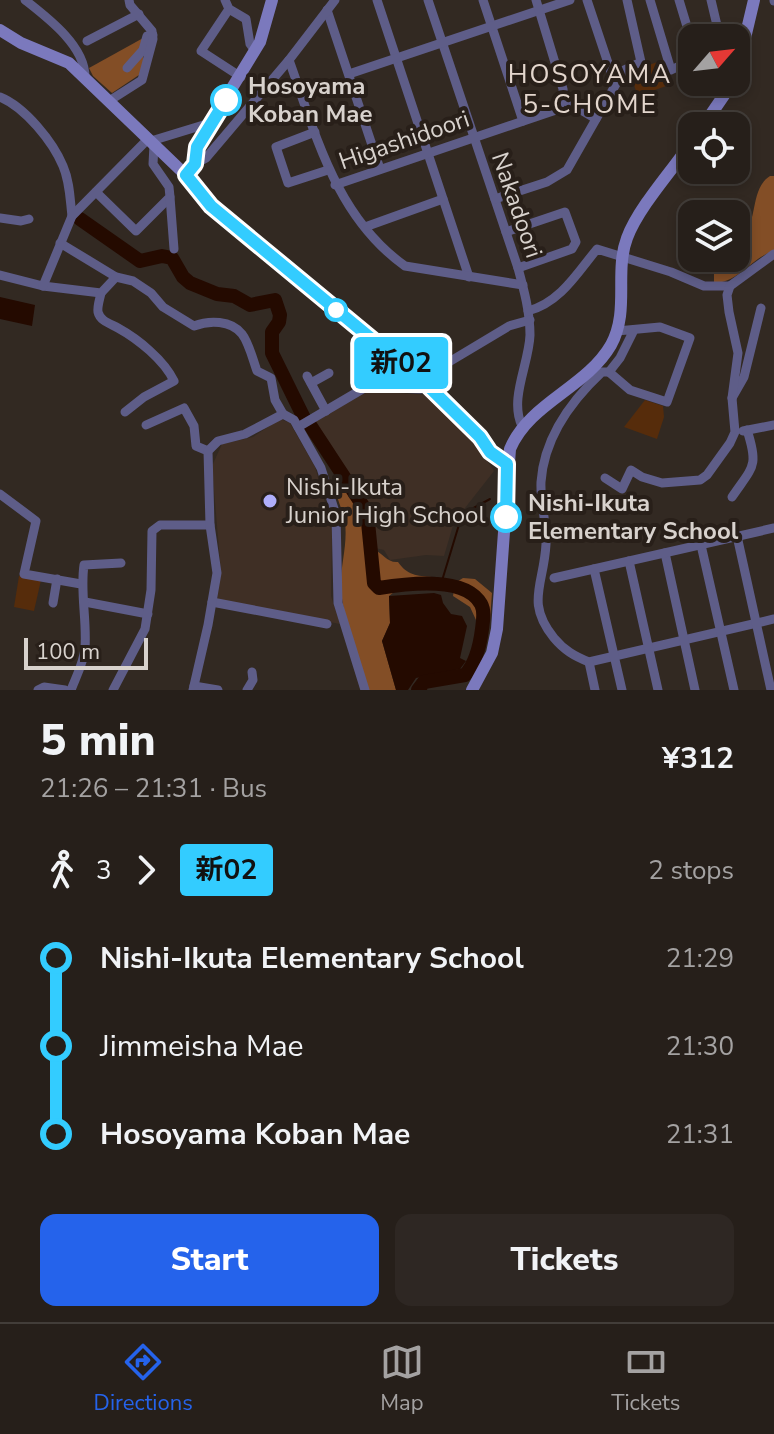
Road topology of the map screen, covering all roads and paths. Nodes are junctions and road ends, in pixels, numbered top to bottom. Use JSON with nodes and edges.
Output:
{"nodes":[{"id":1,"x":25,"y":0,"type":"edge"},
{"id":2,"x":129,"y":0,"type":"edge"},
{"id":3,"x":272,"y":0,"type":"edge"},
{"id":4,"x":335,"y":0,"type":"edge"},
{"id":5,"x":377,"y":0,"type":"edge"},
{"id":6,"x":428,"y":0,"type":"edge"},
{"id":7,"x":483,"y":0,"type":"edge"},
{"id":8,"x":570,"y":0,"type":"edge"},
{"id":9,"x":587,"y":0,"type":"edge"},
{"id":10,"x":627,"y":0,"type":"edge"},
{"id":11,"x":650,"y":0,"type":"edge"},
{"id":12,"x":679,"y":0,"type":"edge"},
{"id":13,"x":711,"y":0,"type":"edge"},
{"id":14,"x":754,"y":0,"type":"edge"},
{"id":15,"x":227,"y":4,"type":"edge"},
{"id":16,"x":538,"y":5,"type":"edge"},
{"id":17,"x":327,"y":10,"type":"junction"},
{"id":18,"x":139,"y":14,"type":"junction"},
{"id":19,"x":686,"y":24,"type":"edge"},
{"id":20,"x":717,"y":24,"type":"edge"},
{"id":21,"x":746,"y":24,"type":"edge"},
{"id":22,"x":492,"y":26,"type":"junction"},
{"id":23,"x":0,"y":30,"type":"edge"},
{"id":24,"x":153,"y":35,"type":"junction"},
{"id":25,"x":87,"y":41,"type":"dead end"},
{"id":26,"x":442,"y":43,"type":"junction"},
{"id":27,"x":255,"y":51,"type":"junction"},
{"id":28,"x":396,"y":58,"type":"junction"},
{"id":29,"x":289,"y":60,"type":"junction"},
{"id":30,"x":678,"y":67,"type":"edge"},
{"id":31,"x":127,"y":68,"type":"dead end"},
{"id":32,"x":349,"y":74,"type":"junction"},
{"id":33,"x":85,"y":77,"type":"junction"},
{"id":34,"x":241,"y":77,"type":"junction"},
{"id":35,"x":615,"y":84,"type":"junction"},
{"id":36,"x":0,"y":97,"type":"edge"},
{"id":37,"x":564,"y":100,"type":"junction"},
{"id":38,"x":109,"y":101,"type":"junction"},
{"id":39,"x":596,"y":119,"type":"junction"},
{"id":40,"x":523,"y":121,"type":"junction"},
{"id":41,"x":210,"y":123,"type":"junction"},
{"id":42,"x":315,"y":132,"type":"junction"},
{"id":43,"x":473,"y":138,"type":"junction"},
{"id":44,"x":151,"y":141,"type":"junction"},
{"id":45,"x":428,"y":153,"type":"junction"},
{"id":46,"x":678,"y":162,"type":"edge"},
{"id":47,"x":195,"y":164,"type":"junction"},
{"id":48,"x":380,"y":169,"type":"junction"},
{"id":49,"x":328,"y":170,"type":"junction"},
{"id":50,"x":186,"y":175,"type":"junction"},
{"id":51,"x":335,"y":185,"type":"junction"},
{"id":52,"x":96,"y":192,"type":"junction"},
{"id":53,"x":170,"y":197,"type":"junction"},
{"id":54,"x":443,"y":199,"type":"junction"},
{"id":55,"x":495,"y":199,"type":"junction"},
{"id":56,"x":72,"y":216,"type":"junction"},
{"id":57,"x":0,"y":218,"type":"edge"},
{"id":58,"x":29,"y":219,"type":"dead end"},
{"id":59,"x":365,"y":227,"type":"junction"},
{"id":60,"x":506,"y":232,"type":"junction"},
{"id":61,"x":60,"y":243,"type":"junction"},
{"id":62,"x":174,"y":249,"type":"dead end"},
{"id":63,"x":774,"y":254,"type":"edge"},
{"id":64,"x":623,"y":258,"type":"junction"},
{"id":65,"x":518,"y":268,"type":"junction"},
{"id":66,"x":0,"y":275,"type":"edge"},
{"id":67,"x":116,"y":277,"type":"junction"},
{"id":68,"x":469,"y":277,"type":"junction"},
{"id":69,"x":523,"y":285,"type":"junction"},
{"id":70,"x":43,"y":286,"type":"junction"},
{"id":71,"x":730,"y":286,"type":"junction"},
{"id":72,"x":101,"y":293,"type":"junction"},
{"id":73,"x":761,"y":308,"type":"dead end"},
{"id":74,"x":529,"y":315,"type":"junction"},
{"id":75,"x":634,"y":330,"type":"junction"},
{"id":76,"x":617,"y":331,"type":"junction"},
{"id":77,"x":753,"y":335,"type":"junction"},
{"id":78,"x":764,"y":338,"type":"dead end"},
{"id":79,"x":609,"y":372,"type":"junction"},
{"id":80,"x":329,"y":373,"type":"dead end"},
{"id":81,"x":428,"y":386,"type":"junction"},
{"id":82,"x":732,"y":398,"type":"junction"},
{"id":83,"x":326,"y":411,"type":"junction"},
{"id":84,"x":125,"y":412,"type":"dead end"},
{"id":85,"x":283,"y":414,"type":"junction"},
{"id":86,"x":146,"y":425,"type":"dead end"},
{"id":87,"x":774,"y":425,"type":"edge"},
{"id":88,"x":522,"y":426,"type":"junction"},
{"id":89,"x":298,"y":427,"type":"junction"},
{"id":90,"x":747,"y":430,"type":"junction"},
{"id":91,"x":735,"y":432,"type":"junction"},
{"id":92,"x":208,"y":451,"type":"junction"},
{"id":93,"x":507,"y":464,"type":"junction"},
{"id":94,"x":605,"y":478,"type":"dead end"},
{"id":95,"x":0,"y":494,"type":"edge"},
{"id":96,"x":732,"y":497,"type":"dead end"},
{"id":97,"x":210,"y":525,"type":"junction"},
{"id":98,"x":774,"y":530,"type":"edge"},
{"id":99,"x":737,"y":536,"type":"junction"},
{"id":100,"x":701,"y":545,"type":"junction"},
{"id":101,"x":665,"y":553,"type":"junction"},
{"id":102,"x":629,"y":561,"type":"junction"},
{"id":103,"x":121,"y":563,"type":"dead end"},
{"id":104,"x":594,"y":569,"type":"junction"},
{"id":105,"x":554,"y":578,"type":"dead end"},
{"id":106,"x":57,"y":579,"type":"junction"},
{"id":107,"x":81,"y":584,"type":"junction"},
{"id":108,"x":85,"y":602,"type":"junction"},
{"id":109,"x":212,"y":602,"type":"junction"},
{"id":110,"x":53,"y":603,"type":"dead end"},
{"id":111,"x":148,"y":614,"type":"junction"},
{"id":112,"x":774,"y":619,"type":"edge"},
{"id":113,"x":756,"y":623,"type":"junction"},
{"id":114,"x":327,"y":624,"type":"dead end"},
{"id":115,"x":721,"y":631,"type":"junction"},
{"id":116,"x":684,"y":640,"type":"junction"},
{"id":117,"x":649,"y":648,"type":"junction"},
{"id":118,"x":614,"y":656,"type":"junction"},
{"id":119,"x":589,"y":662,"type":"junction"},
{"id":120,"x":252,"y":672,"type":"dead end"},
{"id":121,"x":193,"y":688,"type":"edge"},
{"id":122,"x":38,"y":690,"type":"edge"},
{"id":123,"x":64,"y":690,"type":"edge"},
{"id":124,"x":113,"y":690,"type":"edge"},
{"id":125,"x":218,"y":690,"type":"edge"},
{"id":126,"x":247,"y":690,"type":"edge"},
{"id":127,"x":365,"y":690,"type":"edge"},
{"id":128,"x":472,"y":690,"type":"edge"},
{"id":129,"x":595,"y":690,"type":"edge"},
{"id":130,"x":622,"y":690,"type":"edge"},
{"id":131,"x":658,"y":690,"type":"edge"},
{"id":132,"x":695,"y":690,"type":"edge"},
{"id":133,"x":734,"y":690,"type":"edge"},
{"id":134,"x":771,"y":690,"type":"edge"}],
"edges":[{"from":1,"to":33,"type":"street"},
{"from":2,"to":18,"type":"street"},
{"from":3,"to":27,"type":"street"},
{"from":4,"to":17,"type":"street"},
{"from":5,"to":28,"type":"street"},
{"from":6,"to":26,"type":"street","name":"Nakadoori"},
{"from":7,"to":22,"type":"street"},
{"from":8,"to":16,"type":"street"},
{"from":9,"to":35,"type":"street"},
{"from":10,"to":35,"type":"street"},
{"from":11,"to":30,"type":"street"},
{"from":12,"to":19,"type":"street"},
{"from":13,"to":20,"type":"street"},
{"from":14,"to":21,"type":"street"},
{"from":15,"to":27,"type":"street"},
{"from":15,"to":34,"type":"street"},
{"from":16,"to":22,"type":"street"},
{"from":16,"to":37,"type":"street"},
{"from":17,"to":29,"type":"street"},
{"from":17,"to":32,"type":"street"},
{"from":18,"to":24,"type":"street"},
{"from":18,"to":25,"type":"street"},
{"from":22,"to":26,"type":"street"},
{"from":22,"to":40,"type":"street"},
{"from":23,"to":33,"type":"street"},
{"from":24,"to":31,"type":"street"},
{"from":24,"to":38,"type":"street"},
{"from":26,"to":28,"type":"street"},
{"from":26,"to":43,"type":"street","name":"Nakadoori"},
{"from":27,"to":34,"type":"street"},
{"from":28,"to":32,"type":"street"},
{"from":28,"to":45,"type":"street"},
{"from":29,"to":42,"type":"street"},
{"from":29,"to":47,"type":"street"},
{"from":32,"to":48,"type":"street"},
{"from":33,"to":38,"type":"street"},
{"from":34,"to":41,"type":"street"},
{"from":35,"to":39,"type":"street"},
{"from":36,"to":56,"type":"street"},
{"from":37,"to":39,"type":"street"},
{"from":37,"to":40,"type":"street","name":"Higashidoori"},
{"from":38,"to":44,"type":"street"},
{"from":39,"to":55,"type":"street"},
{"from":40,"to":43,"type":"street","name":"Higashidoori"},
{"from":41,"to":44,"type":"street"},
{"from":41,"to":47,"type":"street"},
{"from":42,"to":49,"type":"street"},
{"from":42,"to":49,"type":"street"},
{"from":43,"to":45,"type":"street","name":"Higashidoori"},
{"from":43,"to":55,"type":"street","name":"Nakadoori"},
{"from":44,"to":50,"type":"street"},
{"from":44,"to":52,"type":"street"},
{"from":44,"to":53,"type":"street"},
{"from":45,"to":48,"type":"street","name":"Higashidoori"},
{"from":45,"to":54,"type":"street"},
{"from":46,"to":64,"type":"street"},
{"from":47,"to":50,"type":"street"},
{"from":48,"to":51,"type":"street","name":"Higashidoori"},
{"from":49,"to":51,"type":"street"},
{"from":50,"to":81,"type":"street"},
{"from":51,"to":59,"type":"street"},
{"from":52,"to":53,"type":"street"},
{"from":52,"to":56,"type":"street"},
{"from":53,"to":62,"type":"street"},
{"from":54,"to":59,"type":"street"},
{"from":54,"to":68,"type":"street"},
{"from":55,"to":60,"type":"street","name":"Nakadoori"},
{"from":56,"to":61,"type":"street"},
{"from":57,"to":58,"type":"street"},
{"from":59,"to":68,"type":"street"},
{"from":60,"to":65,"type":"street","name":"Nakadoori"},
{"from":60,"to":65,"type":"street"},
{"from":61,"to":67,"type":"street"},
{"from":61,"to":70,"type":"street"},
{"from":63,"to":71,"type":"street"},
{"from":64,"to":71,"type":"street"},
{"from":64,"to":74,"type":"street"},
{"from":64,"to":76,"type":"street"},
{"from":65,"to":69,"type":"street","name":"Nakadoori"},
{"from":66,"to":70,"type":"street"},
{"from":67,"to":72,"type":"street"},
{"from":67,"to":85,"type":"street"},
{"from":68,"to":69,"type":"street"},
{"from":69,"to":74,"type":"street","name":"Nakadoori"},
{"from":70,"to":72,"type":"street"},
{"from":71,"to":82,"type":"street"},
{"from":72,"to":84,"type":"street"},
{"from":73,"to":77,"type":"street"},
{"from":74,"to":81,"type":"street"},
{"from":74,"to":88,"type":"street","name":"Nakadoori"},
{"from":75,"to":76,"type":"street"},
{"from":75,"to":79,"type":"street"},
{"from":75,"to":79,"type":"street"},
{"from":76,"to":88,"type":"street"},
{"from":77,"to":78,"type":"street"},
{"from":77,"to":82,"type":"street"},
{"from":79,"to":119,"type":"street"},
{"from":80,"to":83,"type":"street"},
{"from":81,"to":83,"type":"street"},
{"from":81,"to":93,"type":"street"},
{"from":82,"to":91,"type":"street"},
{"from":83,"to":89,"type":"street"},
{"from":85,"to":89,"type":"street"},
{"from":85,"to":92,"type":"street"},
{"from":86,"to":92,"type":"street"},
{"from":87,"to":90,"type":"street"},
{"from":88,"to":93,"type":"street"},
{"from":89,"to":127,"type":"street"},
{"from":90,"to":91,"type":"street"},
{"from":90,"to":96,"type":"street"},
{"from":91,"to":94,"type":"street"},
{"from":92,"to":97,"type":"street"},
{"from":93,"to":128,"type":"street"},
{"from":95,"to":106,"type":"street"},
{"from":97,"to":109,"type":"street"},
{"from":97,"to":111,"type":"street"},
{"from":98,"to":99,"type":"street"},
{"from":99,"to":100,"type":"street"},
{"from":99,"to":113,"type":"street"},
{"from":100,"to":101,"type":"street"},
{"from":100,"to":115,"type":"street"},
{"from":101,"to":102,"type":"street"},
{"from":101,"to":116,"type":"street"},
{"from":102,"to":104,"type":"street"},
{"from":102,"to":117,"type":"street"},
{"from":103,"to":107,"type":"street"},
{"from":104,"to":105,"type":"street"},
{"from":104,"to":118,"type":"street"},
{"from":106,"to":107,"type":"street"},
{"from":106,"to":110,"type":"street"},
{"from":107,"to":108,"type":"street"},
{"from":108,"to":111,"type":"street"},
{"from":108,"to":123,"type":"street"},
{"from":109,"to":114,"type":"street"},
{"from":109,"to":121,"type":"street"},
{"from":111,"to":124,"type":"street"},
{"from":112,"to":113,"type":"street"},
{"from":113,"to":115,"type":"street"},
{"from":113,"to":134,"type":"street"},
{"from":115,"to":116,"type":"street"},
{"from":115,"to":133,"type":"street"},
{"from":116,"to":117,"type":"street"},
{"from":116,"to":132,"type":"street"},
{"from":117,"to":118,"type":"street"},
{"from":117,"to":131,"type":"street"},
{"from":118,"to":119,"type":"street"},
{"from":118,"to":130,"type":"street"},
{"from":119,"to":129,"type":"street"},
{"from":120,"to":126,"type":"street"},
{"from":121,"to":125,"type":"street"},
{"from":122,"to":123,"type":"street"}]}
